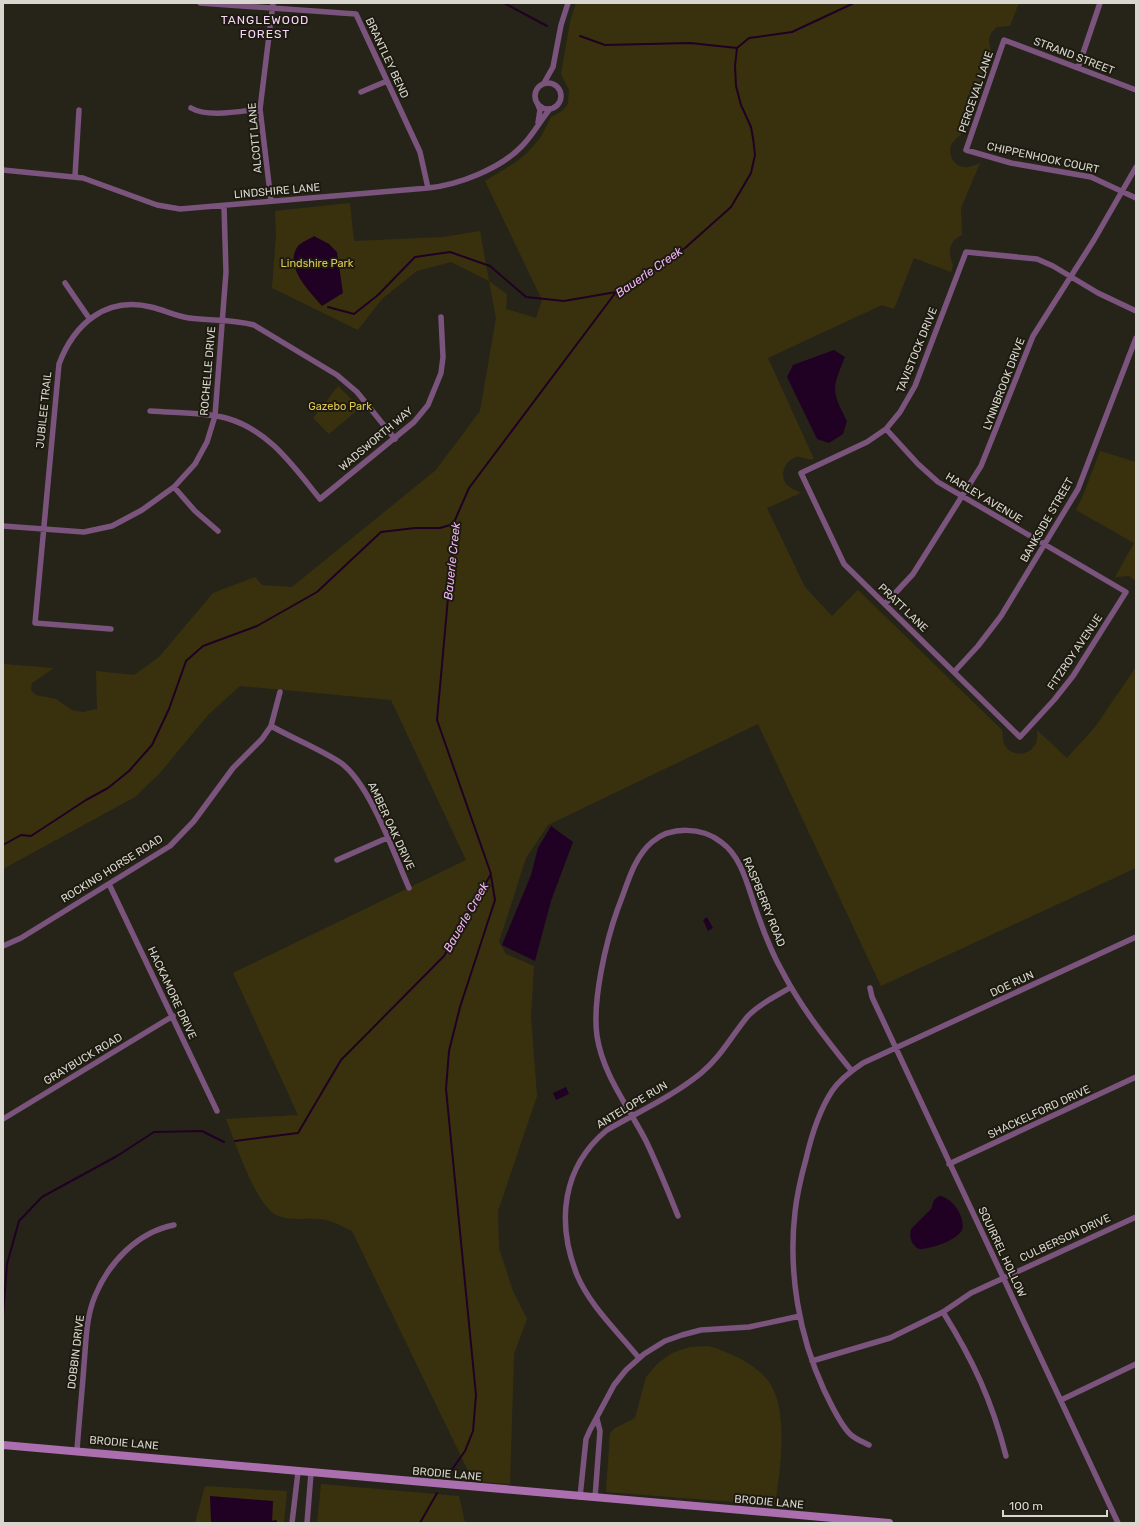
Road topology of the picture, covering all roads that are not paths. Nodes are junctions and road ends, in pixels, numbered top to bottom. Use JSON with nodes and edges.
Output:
{"nodes":[{"id":1,"x":200,"y":3,"type":"edge"},
{"id":2,"x":568,"y":3,"type":"edge"},
{"id":3,"x":1100,"y":3,"type":"edge"},
{"id":4,"x":272,"y":6,"type":"edge"},
{"id":5,"x":1004,"y":40,"type":"joint"},
{"id":6,"x":553,"y":67,"type":"junction"},
{"id":7,"x":1078,"y":68,"type":"junction"},
{"id":8,"x":387,"y":81,"type":"junction"},
{"id":9,"x":544,"y":83,"type":"junction"},
{"id":10,"x":556,"y":86,"type":"junction"},
{"id":11,"x":1136,"y":90,"type":"edge"},
{"id":12,"x":361,"y":92,"type":"dead end"},
{"id":13,"x":538,"y":105,"type":"junction"},
{"id":14,"x":191,"y":108,"type":"dead end"},
{"id":15,"x":260,"y":109,"type":"junction"},
{"id":16,"x":550,"y":109,"type":"junction"},
{"id":17,"x":79,"y":110,"type":"dead end"},
{"id":18,"x":538,"y":126,"type":"junction"},
{"id":19,"x":966,"y":150,"type":"joint"},
{"id":20,"x":1136,"y":167,"type":"edge"},
{"id":21,"x":3,"y":170,"type":"edge"},
{"id":22,"x":75,"y":176,"type":"junction"},
{"id":23,"x":428,"y":188,"type":"junction"},
{"id":24,"x":1123,"y":191,"type":"junction"},
{"id":25,"x":1136,"y":198,"type":"edge"},
{"id":26,"x":271,"y":201,"type":"junction"},
{"id":27,"x":224,"y":206,"type":"junction"},
{"id":28,"x":1070,"y":277,"type":"junction"},
{"id":29,"x":65,"y":283,"type":"dead end"},
{"id":30,"x":1136,"y":311,"type":"edge"},
{"id":31,"x":89,"y":318,"type":"junction"},
{"id":32,"x":441,"y":318,"type":"dead end"},
{"id":33,"x":222,"y":321,"type":"junction"},
{"id":34,"x":1136,"y":338,"type":"edge"},
{"id":35,"x":150,"y":411,"type":"dead end"},
{"id":36,"x":215,"y":416,"type":"junction"},
{"id":37,"x":886,"y":429,"type":"junction"},
{"id":38,"x":395,"y":439,"type":"junction"},
{"id":39,"x":801,"y":473,"type":"joint"},
{"id":40,"x":174,"y":487,"type":"junction"},
{"id":41,"x":962,"y":497,"type":"junction"},
{"id":42,"x":3,"y":526,"type":"edge"},
{"id":43,"x":43,"y":530,"type":"junction"},
{"id":44,"x":218,"y":531,"type":"dead end"},
{"id":45,"x":1045,"y":545,"type":"junction"},
{"id":46,"x":1126,"y":592,"type":"joint"},
{"id":47,"x":885,"y":604,"type":"junction"},
{"id":48,"x":111,"y":629,"type":"dead end"},
{"id":49,"x":954,"y":672,"type":"junction"},
{"id":50,"x":280,"y":692,"type":"dead end"},
{"id":51,"x":271,"y":726,"type":"junction"},
{"id":52,"x":1020,"y":737,"type":"joint"},
{"id":53,"x":387,"y":838,"type":"junction"},
{"id":54,"x":337,"y":860,"type":"dead end"},
{"id":55,"x":110,"y":884,"type":"junction"},
{"id":56,"x":409,"y":888,"type":"dead end"},
{"id":57,"x":1136,"y":937,"type":"edge"},
{"id":58,"x":3,"y":946,"type":"edge"},
{"id":59,"x":791,"y":987,"type":"junction"},
{"id":60,"x":870,"y":988,"type":"dead end"},
{"id":61,"x":173,"y":1016,"type":"junction"},
{"id":62,"x":896,"y":1048,"type":"junction"},
{"id":63,"x":851,"y":1070,"type":"junction"},
{"id":64,"x":1136,"y":1077,"type":"edge"},
{"id":65,"x":217,"y":1111,"type":"dead end"},
{"id":66,"x":632,"y":1116,"type":"junction"},
{"id":67,"x":3,"y":1119,"type":"edge"},
{"id":68,"x":949,"y":1164,"type":"junction"},
{"id":69,"x":678,"y":1216,"type":"dead end"},
{"id":70,"x":1136,"y":1217,"type":"edge"},
{"id":71,"x":174,"y":1225,"type":"dead end"},
{"id":72,"x":1003,"y":1278,"type":"junction"},
{"id":73,"x":943,"y":1312,"type":"junction"},
{"id":74,"x":800,"y":1316,"type":"junction"},
{"id":75,"x":639,"y":1358,"type":"junction"},
{"id":76,"x":812,"y":1361,"type":"junction"},
{"id":77,"x":1136,"y":1364,"type":"edge"},
{"id":78,"x":1061,"y":1400,"type":"junction"},
{"id":79,"x":597,"y":1419,"type":"junction"},
{"id":80,"x":3,"y":1445,"type":"edge"},
{"id":81,"x":869,"y":1445,"type":"dead end"},
{"id":82,"x":77,"y":1450,"type":"junction"},
{"id":83,"x":1006,"y":1456,"type":"dead end"},
{"id":84,"x":298,"y":1472,"type":"junction"},
{"id":85,"x":311,"y":1473,"type":"junction"},
{"id":86,"x":580,"y":1497,"type":"junction"},
{"id":87,"x":595,"y":1498,"type":"junction"},
{"id":88,"x":831,"y":1520,"type":"edge"},
{"id":89,"x":292,"y":1523,"type":"edge"},
{"id":90,"x":308,"y":1523,"type":"edge"},
{"id":91,"x":889,"y":1523,"type":"edge"},
{"id":92,"x":1118,"y":1523,"type":"edge"}],
"edges":[{"from":1,"to":4,"type":"street","name":"BRANTLEY BEND"},
{"from":2,"to":6,"type":"street","name":"LINDSHIRE LANE"},
{"from":3,"to":7,"type":"street"},
{"from":4,"to":8,"type":"street","name":"BRANTLEY BEND"},
{"from":4,"to":15,"type":"street","name":"ALCOTT LANE"},
{"from":5,"to":7,"type":"street","name":"STRAND STREET"},
{"from":5,"to":19,"type":"street","name":"PERCEVAL LANE"},
{"from":6,"to":9,"type":"street","name":"LINDSHIRE LANE"},
{"from":6,"to":10,"type":"street","name":"LINDSHIRE LANE"},
{"from":7,"to":11,"type":"street","name":"STRAND STREET"},
{"from":8,"to":12,"type":"street"},
{"from":8,"to":23,"type":"street","name":"BRANTLEY BEND"},
{"from":9,"to":10,"type":"street"},
{"from":9,"to":13,"type":"street","name":"LINDSHIRE LANE"},
{"from":10,"to":16,"type":"street","name":"LINDSHIRE LANE"},
{"from":13,"to":16,"type":"street"},
{"from":13,"to":18,"type":"street","name":"LINDSHIRE LANE"},
{"from":14,"to":15,"type":"street"},
{"from":15,"to":26,"type":"street","name":"ALCOTT LANE"},
{"from":16,"to":18,"type":"street","name":"LINDSHIRE LANE"},
{"from":17,"to":22,"type":"street"},
{"from":18,"to":23,"type":"street","name":"LINDSHIRE LANE"},
{"from":19,"to":24,"type":"street","name":"CHIPPENHOOK COURT"},
{"from":20,"to":24,"type":"street","name":"LYNNBROOK DRIVE"},
{"from":21,"to":22,"type":"street","name":"LINDSHIRE LANE"},
{"from":22,"to":27,"type":"street","name":"LINDSHIRE LANE"},
{"from":23,"to":26,"type":"street","name":"LINDSHIRE LANE"},
{"from":24,"to":25,"type":"street","name":"CHIPPENHOOK COURT"},
{"from":24,"to":28,"type":"street","name":"LYNNBROOK DRIVE"},
{"from":26,"to":27,"type":"street","name":"LINDSHIRE LANE"},
{"from":27,"to":33,"type":"street","name":"ROCHELLE DRIVE"},
{"from":28,"to":30,"type":"street"},
{"from":28,"to":37,"type":"street","name":"TAVISTOCK DRIVE"},
{"from":28,"to":41,"type":"street","name":"LYNNBROOK DRIVE"},
{"from":29,"to":31,"type":"street"},
{"from":31,"to":33,"type":"street","name":"JUBILEE TRAIL"},
{"from":31,"to":43,"type":"street","name":"JUBILEE TRAIL"},
{"from":32,"to":38,"type":"street","name":"WADSWORTH WAY"},
{"from":33,"to":36,"type":"street","name":"ROCHELLE DRIVE"},
{"from":33,"to":38,"type":"street","name":"JUBILEE TRAIL"},
{"from":34,"to":45,"type":"street","name":"BANKSIDE STREET"},
{"from":35,"to":36,"type":"street"},
{"from":36,"to":38,"type":"street","name":"WADSWORTH WAY"},
{"from":36,"to":40,"type":"street","name":"ROCHELLE DRIVE"},
{"from":37,"to":39,"type":"street","name":"TAVISTOCK DRIVE"},
{"from":37,"to":41,"type":"street","name":"HARLEY AVENUE"},
{"from":39,"to":47,"type":"street","name":"PRATT LANE"},
{"from":40,"to":43,"type":"street","name":"ROCHELLE DRIVE"},
{"from":40,"to":44,"type":"street"},
{"from":41,"to":45,"type":"street","name":"HARLEY AVENUE"},
{"from":41,"to":47,"type":"street","name":"LYNNBROOK DRIVE"},
{"from":42,"to":43,"type":"street","name":"ROCHELLE DRIVE"},
{"from":43,"to":48,"type":"street","name":"JUBILEE TRAIL"},
{"from":45,"to":46,"type":"street","name":"HARLEY AVENUE"},
{"from":45,"to":49,"type":"street","name":"BANKSIDE STREET"},
{"from":46,"to":52,"type":"street","name":"FITZROY AVENUE"},
{"from":47,"to":49,"type":"street","name":"PRATT LANE"},
{"from":49,"to":52,"type":"street","name":"PRATT LANE"},
{"from":50,"to":51,"type":"street","name":"ROCKING HORSE ROAD"},
{"from":51,"to":53,"type":"street","name":"AMBER OAK DRIVE"},
{"from":51,"to":55,"type":"street","name":"ROCKING HORSE ROAD"},
{"from":53,"to":54,"type":"street"},
{"from":53,"to":56,"type":"street","name":"AMBER OAK DRIVE"},
{"from":55,"to":58,"type":"street","name":"ROCKING HORSE ROAD"},
{"from":55,"to":61,"type":"street","name":"HACKAMORE DRIVE"},
{"from":57,"to":62,"type":"street","name":"DOE RUN"},
{"from":59,"to":63,"type":"street","name":"RASPBERRY ROAD"},
{"from":59,"to":66,"type":"street","name":"ANTELOPE RUN"},
{"from":59,"to":66,"type":"street","name":"RASPBERRY ROAD"},
{"from":60,"to":62,"type":"street","name":"SQUIRREL HOLLOW"},
{"from":61,"to":65,"type":"street","name":"HACKAMORE DRIVE"},
{"from":61,"to":67,"type":"street","name":"GRAYBUCK ROAD"},
{"from":62,"to":63,"type":"street","name":"DOE RUN"},
{"from":62,"to":68,"type":"street","name":"SQUIRREL HOLLOW"},
{"from":63,"to":74,"type":"street","name":"DOE RUN"},
{"from":64,"to":68,"type":"street","name":"SHACKELFORD DRIVE"},
{"from":66,"to":69,"type":"street","name":"RASPBERRY ROAD"},
{"from":66,"to":75,"type":"street","name":"ANTELOPE RUN"},
{"from":68,"to":72,"type":"street","name":"SQUIRREL HOLLOW"},
{"from":70,"to":72,"type":"street","name":"CULBERSON DRIVE"},
{"from":71,"to":82,"type":"street","name":"DOBBIN DRIVE"},
{"from":72,"to":73,"type":"street","name":"CULBERSON DRIVE"},
{"from":72,"to":78,"type":"street","name":"SQUIRREL HOLLOW"},
{"from":73,"to":76,"type":"street","name":"CULBERSON DRIVE"},
{"from":73,"to":83,"type":"street"},
{"from":74,"to":75,"type":"street"},
{"from":74,"to":76,"type":"street","name":"DOE RUN"},
{"from":75,"to":79,"type":"street"},
{"from":76,"to":81,"type":"street","name":"DOE RUN"},
{"from":77,"to":78,"type":"street"},
{"from":78,"to":92,"type":"street","name":"SQUIRREL HOLLOW"},
{"from":79,"to":86,"type":"street"},
{"from":79,"to":87,"type":"street"},
{"from":80,"to":82,"type":"main road","name":"BRODIE LANE"},
{"from":82,"to":84,"type":"main road","name":"BRODIE LANE"},
{"from":84,"to":85,"type":"main road","name":"BRODIE LANE"},
{"from":84,"to":89,"type":"street"},
{"from":85,"to":86,"type":"main road","name":"BRODIE LANE"},
{"from":85,"to":90,"type":"street"},
{"from":86,"to":87,"type":"main road","name":"BRODIE LANE"},
{"from":87,"to":88,"type":"main road","name":"BRODIE LANE"},
{"from":88,"to":91,"type":"main road","name":"BRODIE LANE"}]}
